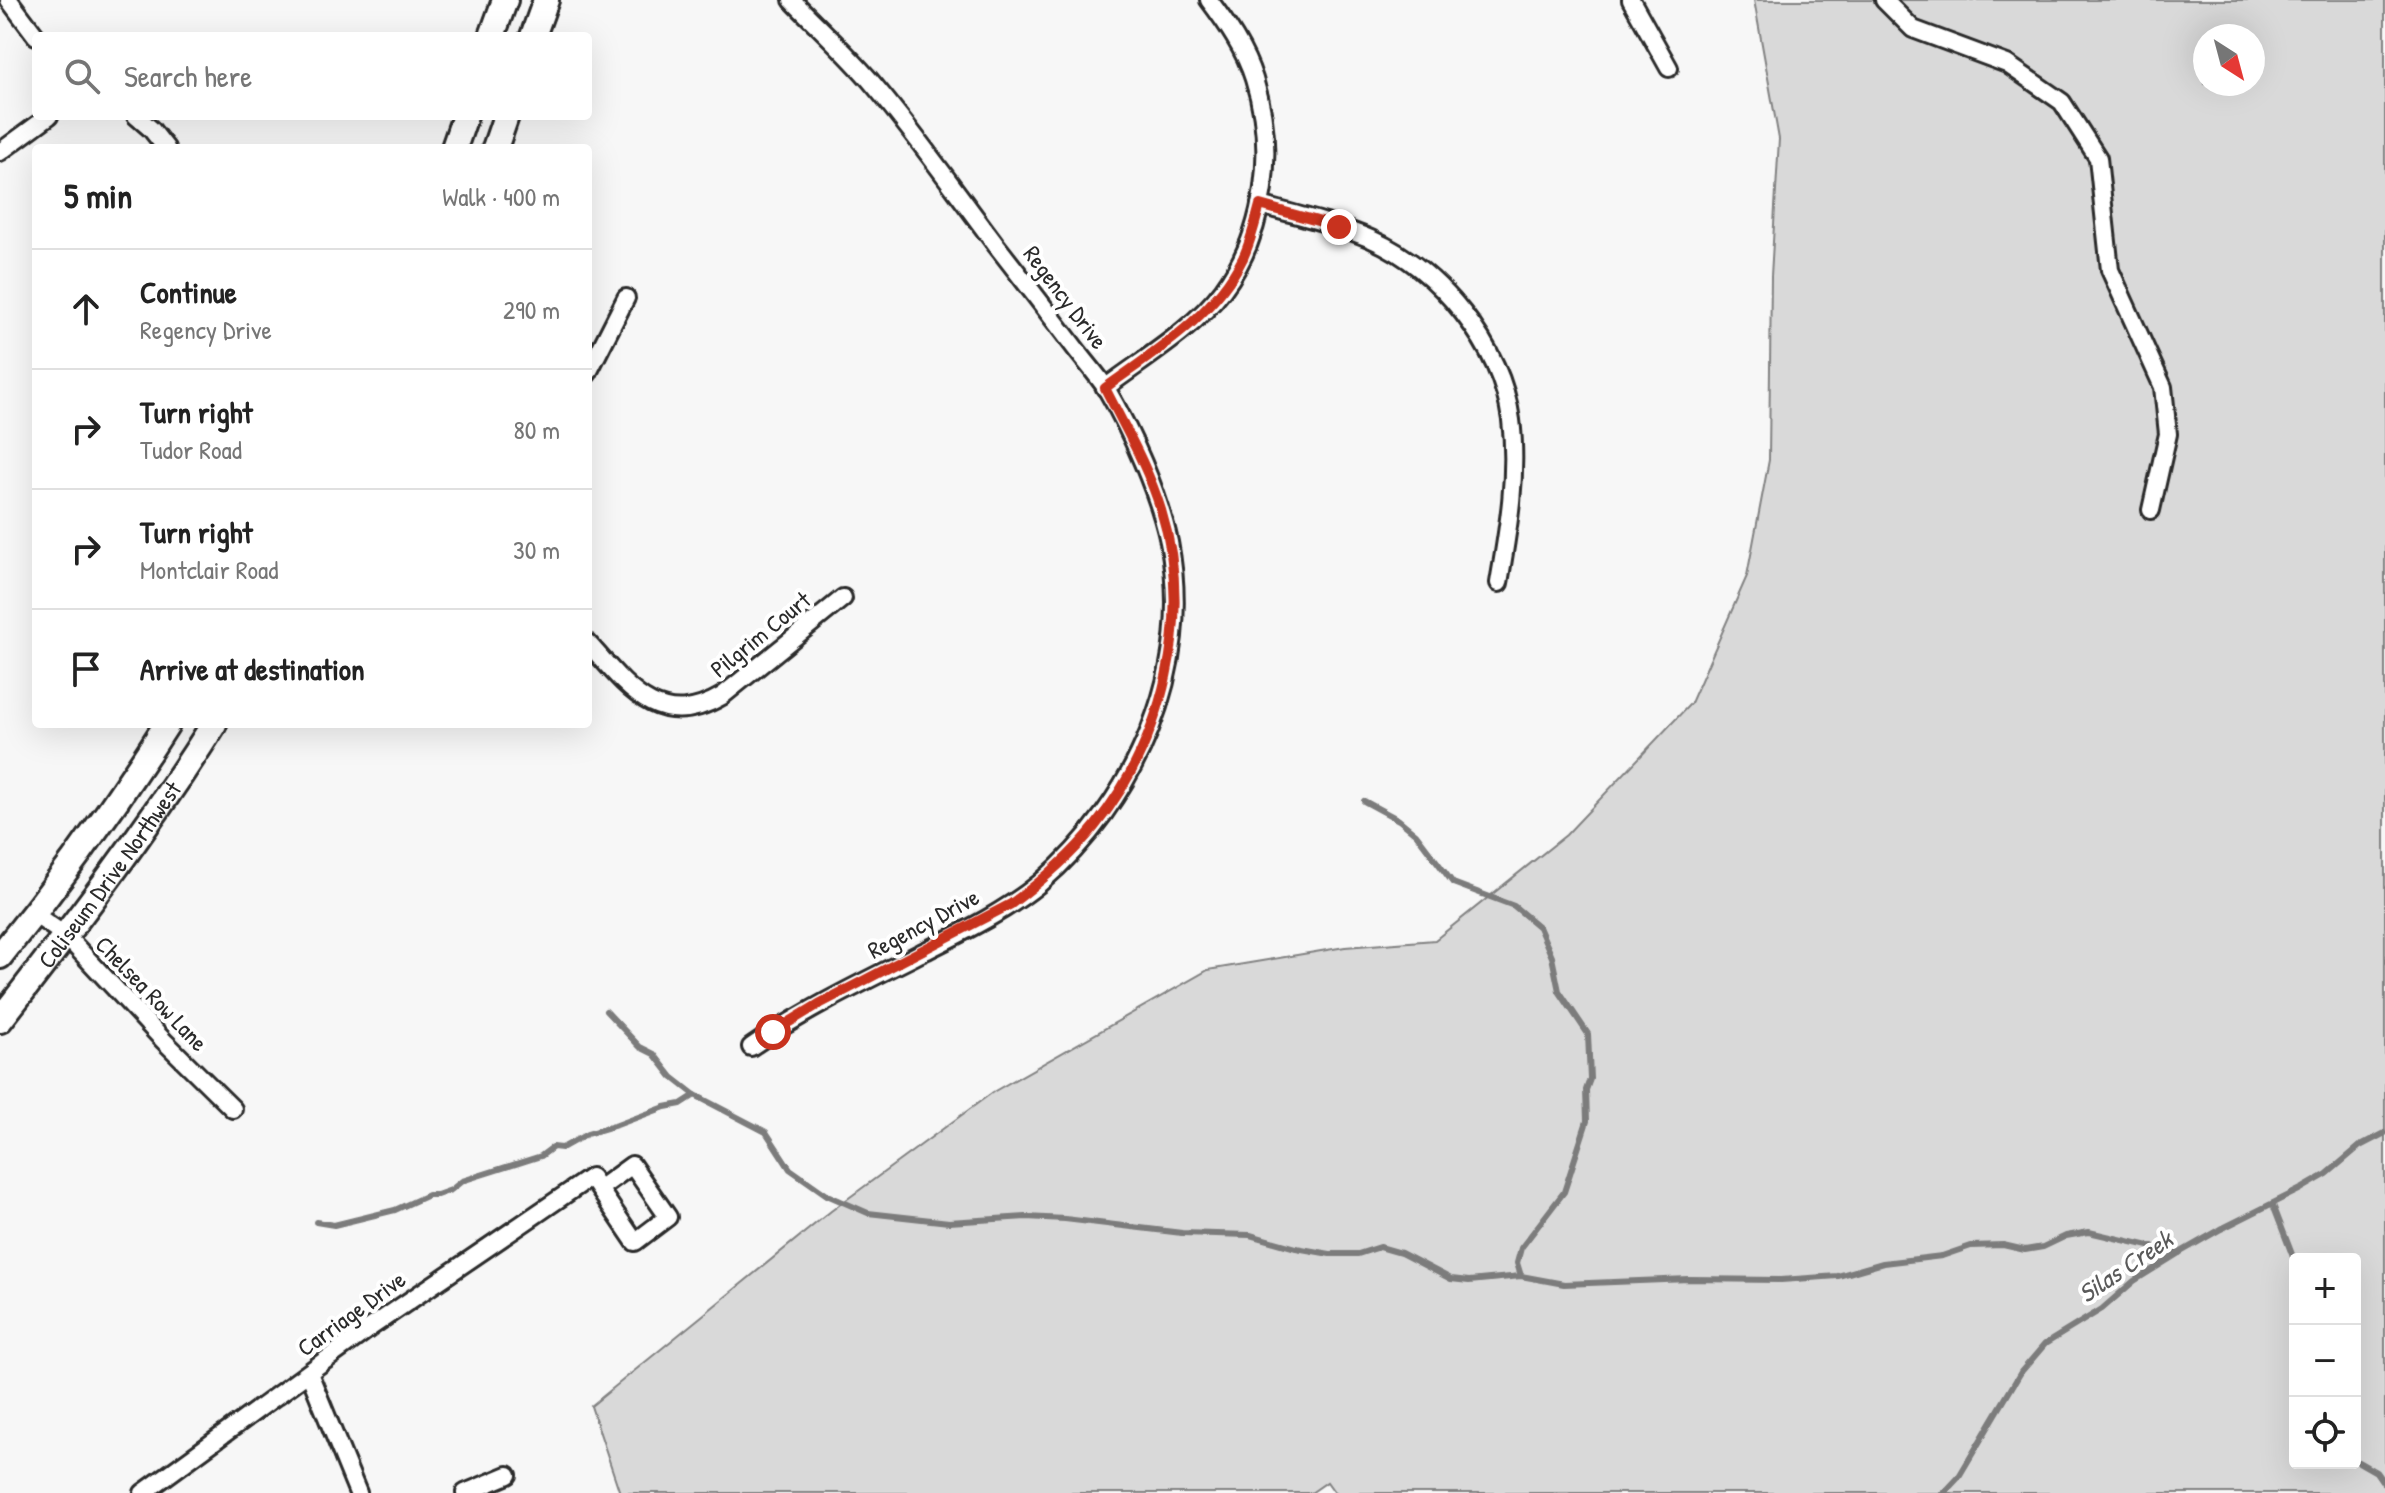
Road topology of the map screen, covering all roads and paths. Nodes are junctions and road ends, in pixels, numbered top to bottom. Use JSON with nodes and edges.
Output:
{"nodes":[{"id":1,"x":9,"y":0,"type":"edge"},
{"id":2,"x":505,"y":0,"type":"edge"},
{"id":3,"x":546,"y":0,"type":"edge"},
{"id":4,"x":792,"y":0,"type":"edge"},
{"id":5,"x":1209,"y":0,"type":"edge"},
{"id":6,"x":1631,"y":0,"type":"edge"},
{"id":7,"x":1884,"y":0,"type":"edge"},
{"id":8,"x":33,"y":32,"type":"edge"},
{"id":9,"x":493,"y":32,"type":"edge"},
{"id":10,"x":534,"y":32,"type":"edge"},
{"id":11,"x":1669,"y":68,"type":"dead end"},
{"id":12,"x":44,"y":120,"type":"edge"},
{"id":13,"x":141,"y":120,"type":"edge"},
{"id":14,"x":464,"y":120,"type":"edge"},
{"id":15,"x":505,"y":120,"type":"edge"},
{"id":16,"x":163,"y":144,"type":"edge"},
{"id":17,"x":455,"y":144,"type":"edge"},
{"id":18,"x":496,"y":144,"type":"edge"},
{"id":19,"x":0,"y":152,"type":"edge"},
{"id":20,"x":1260,"y":205,"type":"junction"},
{"id":21,"x":626,"y":298,"type":"dead end"},
{"id":22,"x":592,"y":365,"type":"edge"},
{"id":23,"x":1105,"y":388,"type":"junction"},
{"id":24,"x":2151,"y":510,"type":"dead end"},
{"id":25,"x":1499,"y":583,"type":"dead end"},
{"id":26,"x":843,"y":598,"type":"dead end"},
{"id":27,"x":592,"y":647,"type":"edge"},
{"id":28,"x":164,"y":728,"type":"edge"},
{"id":29,"x":212,"y":728,"type":"edge"},
{"id":30,"x":34,"y":914,"type":"junction"},
{"id":31,"x":66,"y":936,"type":"junction"},
{"id":32,"x":0,"y":956,"type":"edge"},
{"id":33,"x":0,"y":1020,"type":"edge"},
{"id":34,"x":751,"y":1047,"type":"dead end"},
{"id":35,"x":233,"y":1109,"type":"dead end"},
{"id":36,"x":595,"y":1183,"type":"junction"},
{"id":37,"x":309,"y":1373,"type":"junction"},
{"id":38,"x":508,"y":1475,"type":"dead end"},
{"id":39,"x":143,"y":1493,"type":"edge"},
{"id":40,"x":358,"y":1493,"type":"edge"},
{"id":41,"x":465,"y":1493,"type":"edge"}],
"edges":[{"from":1,"to":8,"type":"street"},
{"from":2,"to":9,"type":"main road"},
{"from":3,"to":10,"type":"main road"},
{"from":4,"to":23,"type":"street","name":"Regency Drive"},
{"from":5,"to":20,"type":"street"},
{"from":6,"to":11,"type":"street"},
{"from":7,"to":24,"type":"street"},
{"from":12,"to":19,"type":"street"},
{"from":13,"to":16,"type":"street"},
{"from":14,"to":17,"type":"main road"},
{"from":15,"to":18,"type":"main road"},
{"from":20,"to":23,"type":"street"},
{"from":20,"to":25,"type":"street"},
{"from":21,"to":22,"type":"street"},
{"from":23,"to":34,"type":"street","name":"Regency Drive"},
{"from":26,"to":27,"type":"street","name":"Pilgrim Court"},
{"from":28,"to":30,"type":"main road","name":"Coliseum Drive Northwest"},
{"from":29,"to":31,"type":"main road","name":"Coliseum Drive Northwest"},
{"from":30,"to":31,"type":"street","name":"Chelsea Row Lane"},
{"from":30,"to":32,"type":"main road","name":"Coliseum Drive Northwest"},
{"from":31,"to":33,"type":"main road","name":"Coliseum Drive Northwest"},
{"from":31,"to":35,"type":"street","name":"Chelsea Row Lane"},
{"from":36,"to":36,"type":"street","name":"Carriage Drive"},
{"from":36,"to":37,"type":"street","name":"Carriage Drive"},
{"from":37,"to":39,"type":"street","name":"Carriage Drive"},
{"from":37,"to":40,"type":"street"},
{"from":38,"to":41,"type":"street"}]}
